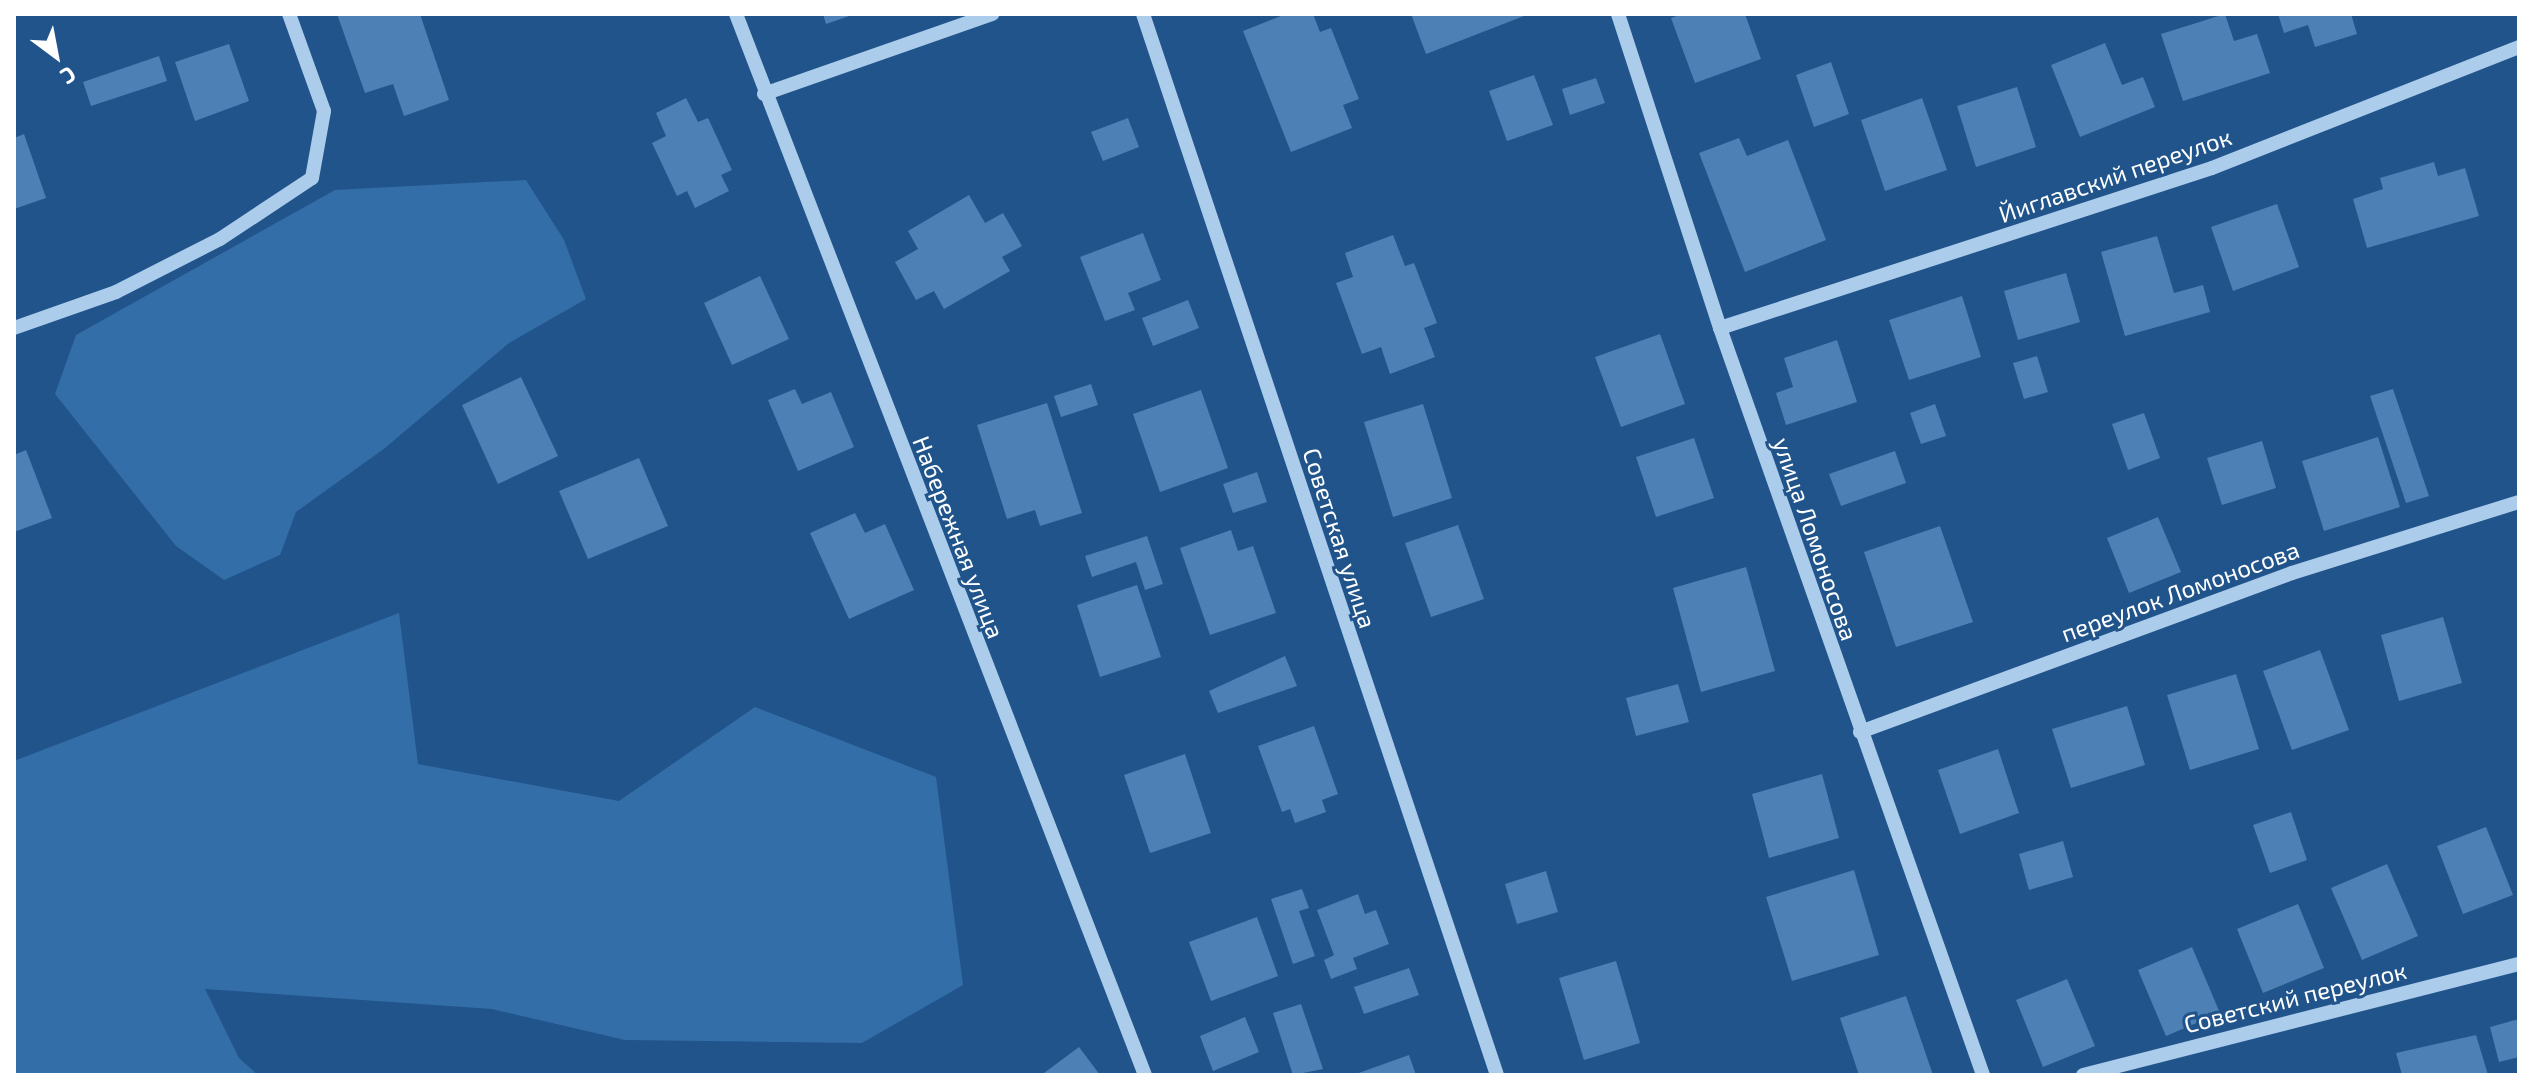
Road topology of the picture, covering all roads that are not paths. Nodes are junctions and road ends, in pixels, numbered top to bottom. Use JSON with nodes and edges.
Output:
{"nodes":[{"id":1,"x":289,"y":14,"type":"edge"},
{"id":2,"x":736,"y":14,"type":"edge"},
{"id":3,"x":992,"y":14,"type":"edge"},
{"id":4,"x":1143,"y":14,"type":"edge"},
{"id":5,"x":1618,"y":14,"type":"edge"},
{"id":6,"x":2519,"y":47,"type":"edge"},
{"id":7,"x":764,"y":94,"type":"junction"},
{"id":8,"x":14,"y":328,"type":"edge"},
{"id":9,"x":1720,"y":328,"type":"junction"},
{"id":10,"x":2519,"y":502,"type":"edge"},
{"id":11,"x":1860,"y":732,"type":"junction"},
{"id":12,"x":2519,"y":964,"type":"edge"},
{"id":13,"x":1145,"y":1075,"type":"edge"},
{"id":14,"x":1497,"y":1075,"type":"edge"},
{"id":15,"x":1983,"y":1075,"type":"edge"},
{"id":16,"x":2083,"y":1075,"type":"edge"}],
"edges":[{"from":1,"to":8,"type":"street"},
{"from":2,"to":7,"type":"street","name":"Набережная улица"},
{"from":3,"to":7,"type":"street"},
{"from":4,"to":14,"type":"street","name":"Советская улица"},
{"from":5,"to":9,"type":"street","name":"улица Ломоносова"},
{"from":6,"to":9,"type":"street","name":"Йиглавский переулок"},
{"from":7,"to":13,"type":"street","name":"Набережная улица"},
{"from":9,"to":11,"type":"street","name":"улица Ломоносова"},
{"from":10,"to":11,"type":"street","name":"переулок Ломоносова"},
{"from":11,"to":15,"type":"street","name":"улица Ломоносова"},
{"from":12,"to":16,"type":"street","name":"Советский переулок"}]}
